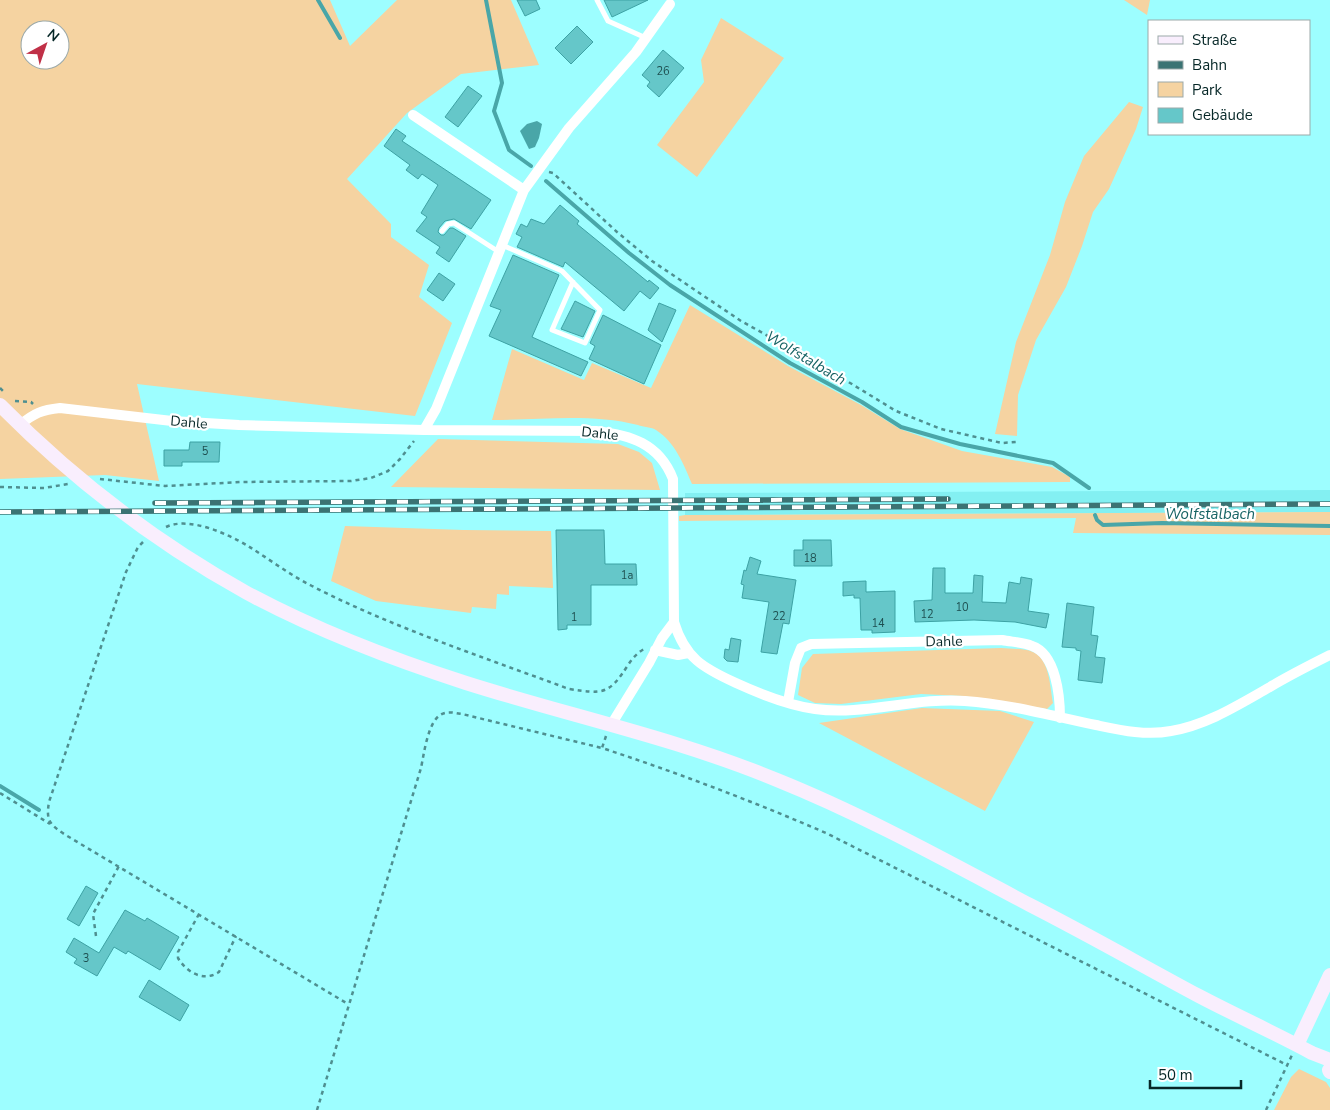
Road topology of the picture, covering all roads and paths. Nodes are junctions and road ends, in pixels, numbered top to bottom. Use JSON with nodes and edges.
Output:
{"nodes":[{"id":1,"x":597,"y":0,"type":"edge"},
{"id":2,"x":670,"y":4,"type":"dead end"},
{"id":3,"x":646,"y":38,"type":"junction"},
{"id":4,"x":413,"y":115,"type":"dead end"},
{"id":5,"x":538,"y":170,"type":"junction"},
{"id":6,"x":524,"y":190,"type":"junction"},
{"id":7,"x":442,"y":231,"type":"dead end"},
{"id":8,"x":501,"y":249,"type":"junction"},
{"id":9,"x":573,"y":282,"type":"junction"},
{"id":10,"x":0,"y":388,"type":"edge"},
{"id":11,"x":6,"y":400,"type":"edge"},
{"id":12,"x":43,"y":410,"type":"junction"},
{"id":13,"x":20,"y":425,"type":"junction"},
{"id":14,"x":424,"y":430,"type":"junction"},
{"id":15,"x":1017,"y":442,"type":"dead end"},
{"id":16,"x":98,"y":479,"type":"dead end"},
{"id":17,"x":76,"y":482,"type":"dead end"},
{"id":18,"x":0,"y":487,"type":"edge"},
{"id":19,"x":160,"y":529,"type":"dead end"},
{"id":20,"x":145,"y":540,"type":"dead end"},
{"id":21,"x":674,"y":622,"type":"junction"},
{"id":22,"x":655,"y":650,"type":"junction"},
{"id":23,"x":688,"y":653,"type":"junction"},
{"id":24,"x":1330,"y":655,"type":"edge"},
{"id":25,"x":788,"y":702,"type":"junction"},
{"id":26,"x":1060,"y":718,"type":"junction"},
{"id":27,"x":611,"y":725,"type":"junction"},
{"id":28,"x":602,"y":748,"type":"junction"},
{"id":29,"x":0,"y":793,"type":"edge"},
{"id":30,"x":51,"y":825,"type":"junction"},
{"id":31,"x":119,"y":866,"type":"junction"},
{"id":32,"x":199,"y":914,"type":"junction"},
{"id":33,"x":96,"y":936,"type":"dead end"},
{"id":34,"x":236,"y":936,"type":"junction"},
{"id":35,"x":1330,"y":975,"type":"edge"},
{"id":36,"x":348,"y":1004,"type":"junction"},
{"id":37,"x":1297,"y":1045,"type":"junction"},
{"id":38,"x":1330,"y":1068,"type":"edge"},
{"id":39,"x":317,"y":1110,"type":"edge"},
{"id":40,"x":1266,"y":1110,"type":"edge"}],
"edges":[{"from":1,"to":3,"type":"lane"},
{"from":2,"to":3,"type":"street"},
{"from":3,"to":5,"type":"street"},
{"from":4,"to":6,"type":"street"},
{"from":5,"to":6,"type":"street"},
{"from":5,"to":15,"type":"path"},
{"from":6,"to":8,"type":"street"},
{"from":7,"to":8,"type":"lane"},
{"from":8,"to":9,"type":"lane"},
{"from":8,"to":14,"type":"street"},
{"from":9,"to":9,"type":"lane"},
{"from":10,"to":11,"type":"path"},
{"from":11,"to":12,"type":"path"},
{"from":11,"to":13,"type":"main road"},
{"from":12,"to":13,"type":"street","name":"Dahle"},
{"from":12,"to":14,"type":"street","name":"Dahle"},
{"from":13,"to":27,"type":"main road"},
{"from":14,"to":16,"type":"path"},
{"from":14,"to":21,"type":"street","name":"Dahle"},
{"from":17,"to":18,"type":"path"},
{"from":19,"to":22,"type":"path"},
{"from":20,"to":30,"type":"path"},
{"from":21,"to":22,"type":"street"},
{"from":21,"to":23,"type":"street","name":"Dahle"},
{"from":22,"to":23,"type":"street"},
{"from":22,"to":27,"type":"street"},
{"from":23,"to":25,"type":"street","name":"Dahle"},
{"from":24,"to":26,"type":"street","name":"Dahle"},
{"from":25,"to":26,"type":"street","name":"Dahle"},
{"from":25,"to":26,"type":"street","name":"Dahle"},
{"from":27,"to":28,"type":"path"},
{"from":27,"to":37,"type":"main road"},
{"from":28,"to":36,"type":"path"},
{"from":28,"to":40,"type":"path"},
{"from":29,"to":30,"type":"path"},
{"from":30,"to":31,"type":"path"},
{"from":31,"to":32,"type":"path"},
{"from":31,"to":33,"type":"path"},
{"from":32,"to":34,"type":"path"},
{"from":32,"to":34,"type":"path"},
{"from":34,"to":36,"type":"path"},
{"from":35,"to":37,"type":"main road"},
{"from":36,"to":39,"type":"path"},
{"from":37,"to":38,"type":"main road"}]}
